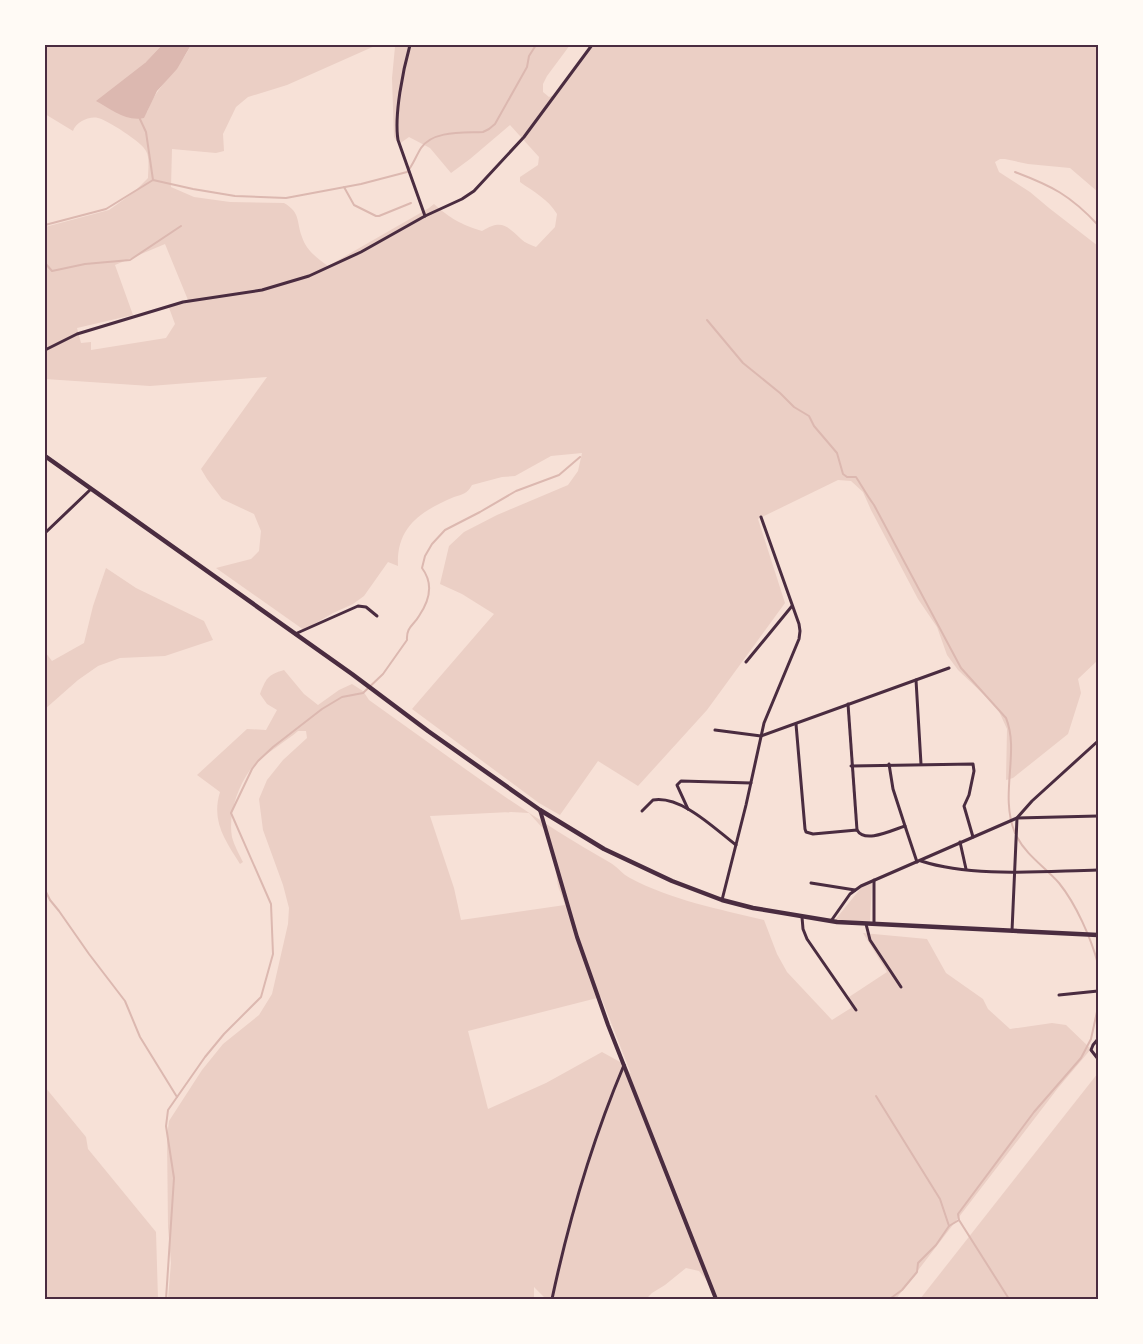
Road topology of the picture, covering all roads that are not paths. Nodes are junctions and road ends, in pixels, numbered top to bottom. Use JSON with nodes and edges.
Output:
{"nodes":[{"id":1,"x":410,"y":45,"type":"edge"},
{"id":2,"x":592,"y":45,"type":"edge"},
{"id":3,"x":425,"y":216,"type":"junction"},
{"id":4,"x":45,"y":350,"type":"edge"},
{"id":5,"x":45,"y":456,"type":"edge"},
{"id":6,"x":91,"y":489,"type":"junction"},
{"id":7,"x":762,"y":517,"type":"dead end"},
{"id":8,"x":45,"y":533,"type":"edge"},
{"id":9,"x":793,"y":606,"type":"junction"},
{"id":10,"x":377,"y":616,"type":"dead end"},
{"id":11,"x":295,"y":634,"type":"junction"},
{"id":12,"x":746,"y":662,"type":"dead end"},
{"id":13,"x":949,"y":668,"type":"dead end"},
{"id":14,"x":916,"y":680,"type":"junction"},
{"id":15,"x":848,"y":704,"type":"junction"},
{"id":16,"x":796,"y":724,"type":"junction"},
{"id":17,"x":715,"y":730,"type":"dead end"},
{"id":18,"x":761,"y":736,"type":"junction"},
{"id":19,"x":1098,"y":741,"type":"edge"},
{"id":20,"x":889,"y":764,"type":"junction"},
{"id":21,"x":921,"y":764,"type":"junction"},
{"id":22,"x":851,"y":766,"type":"junction"},
{"id":23,"x":751,"y":783,"type":"junction"},
{"id":24,"x":689,"y":809,"type":"junction"},
{"id":25,"x":540,"y":810,"type":"junction"},
{"id":26,"x":642,"y":810,"type":"dead end"},
{"id":27,"x":1098,"y":816,"type":"edge"},
{"id":28,"x":1017,"y":818,"type":"junction"},
{"id":29,"x":905,"y":826,"type":"junction"},
{"id":30,"x":857,"y":830,"type":"junction"},
{"id":31,"x":973,"y":837,"type":"junction"},
{"id":32,"x":960,"y":842,"type":"junction"},
{"id":33,"x":736,"y":846,"type":"junction"},
{"id":34,"x":919,"y":861,"type":"junction"},
{"id":35,"x":966,"y":869,"type":"junction"},
{"id":36,"x":1098,"y":870,"type":"edge"},
{"id":37,"x":1015,"y":872,"type":"junction"},
{"id":38,"x":874,"y":880,"type":"junction"},
{"id":39,"x":811,"y":882,"type":"dead end"},
{"id":40,"x":855,"y":890,"type":"junction"},
{"id":41,"x":722,"y":900,"type":"junction"},
{"id":42,"x":802,"y":917,"type":"junction"},
{"id":43,"x":831,"y":921,"type":"junction"},
{"id":44,"x":866,"y":924,"type":"junction"},
{"id":45,"x":874,"y":925,"type":"junction"},
{"id":46,"x":1012,"y":931,"type":"junction"},
{"id":47,"x":1098,"y":935,"type":"edge"},
{"id":48,"x":901,"y":986,"type":"dead end"},
{"id":49,"x":1098,"y":991,"type":"edge"},
{"id":50,"x":1059,"y":995,"type":"dead end"},
{"id":51,"x":856,"y":1010,"type":"dead end"},
{"id":52,"x":1098,"y":1038,"type":"edge"},
{"id":53,"x":1098,"y":1059,"type":"edge"},
{"id":54,"x":624,"y":1065,"type":"junction"},
{"id":55,"x":552,"y":1299,"type":"edge"},
{"id":56,"x":716,"y":1299,"type":"edge"}],
"edges":[{"from":1,"to":3,"type":"street"},
{"from":2,"to":3,"type":"street"},
{"from":3,"to":4,"type":"street"},
{"from":5,"to":6,"type":"main road"},
{"from":6,"to":8,"type":"street"},
{"from":6,"to":11,"type":"main road"},
{"from":7,"to":9,"type":"street"},
{"from":9,"to":12,"type":"street"},
{"from":9,"to":18,"type":"street"},
{"from":10,"to":11,"type":"street"},
{"from":11,"to":25,"type":"main road"},
{"from":13,"to":14,"type":"street"},
{"from":14,"to":15,"type":"street"},
{"from":14,"to":21,"type":"street"},
{"from":15,"to":16,"type":"street"},
{"from":15,"to":22,"type":"street"},
{"from":16,"to":18,"type":"street"},
{"from":16,"to":30,"type":"street"},
{"from":17,"to":18,"type":"street"},
{"from":18,"to":23,"type":"street"},
{"from":19,"to":28,"type":"street"},
{"from":20,"to":21,"type":"street"},
{"from":20,"to":22,"type":"street"},
{"from":20,"to":29,"type":"street"},
{"from":21,"to":31,"type":"street"},
{"from":22,"to":30,"type":"street"},
{"from":23,"to":24,"type":"street"},
{"from":23,"to":33,"type":"street"},
{"from":24,"to":26,"type":"street"},
{"from":24,"to":33,"type":"street"},
{"from":25,"to":41,"type":"main road"},
{"from":25,"to":54,"type":"street"},
{"from":27,"to":28,"type":"street"},
{"from":28,"to":31,"type":"street"},
{"from":28,"to":37,"type":"street"},
{"from":29,"to":30,"type":"street"},
{"from":29,"to":34,"type":"street"},
{"from":31,"to":32,"type":"street"},
{"from":32,"to":34,"type":"street"},
{"from":32,"to":35,"type":"street"},
{"from":33,"to":41,"type":"street"},
{"from":34,"to":35,"type":"street"},
{"from":34,"to":38,"type":"street"},
{"from":35,"to":37,"type":"street"},
{"from":36,"to":37,"type":"street"},
{"from":37,"to":46,"type":"street"},
{"from":38,"to":40,"type":"street"},
{"from":38,"to":45,"type":"street"},
{"from":39,"to":40,"type":"street"},
{"from":40,"to":43,"type":"street"},
{"from":41,"to":42,"type":"main road"},
{"from":42,"to":43,"type":"main road"},
{"from":42,"to":51,"type":"street"},
{"from":43,"to":44,"type":"main road"},
{"from":44,"to":45,"type":"main road"},
{"from":44,"to":48,"type":"street"},
{"from":45,"to":46,"type":"main road"},
{"from":46,"to":47,"type":"main road"},
{"from":49,"to":50,"type":"street"},
{"from":52,"to":53,"type":"street"},
{"from":54,"to":55,"type":"street"},
{"from":54,"to":56,"type":"street"}]}
